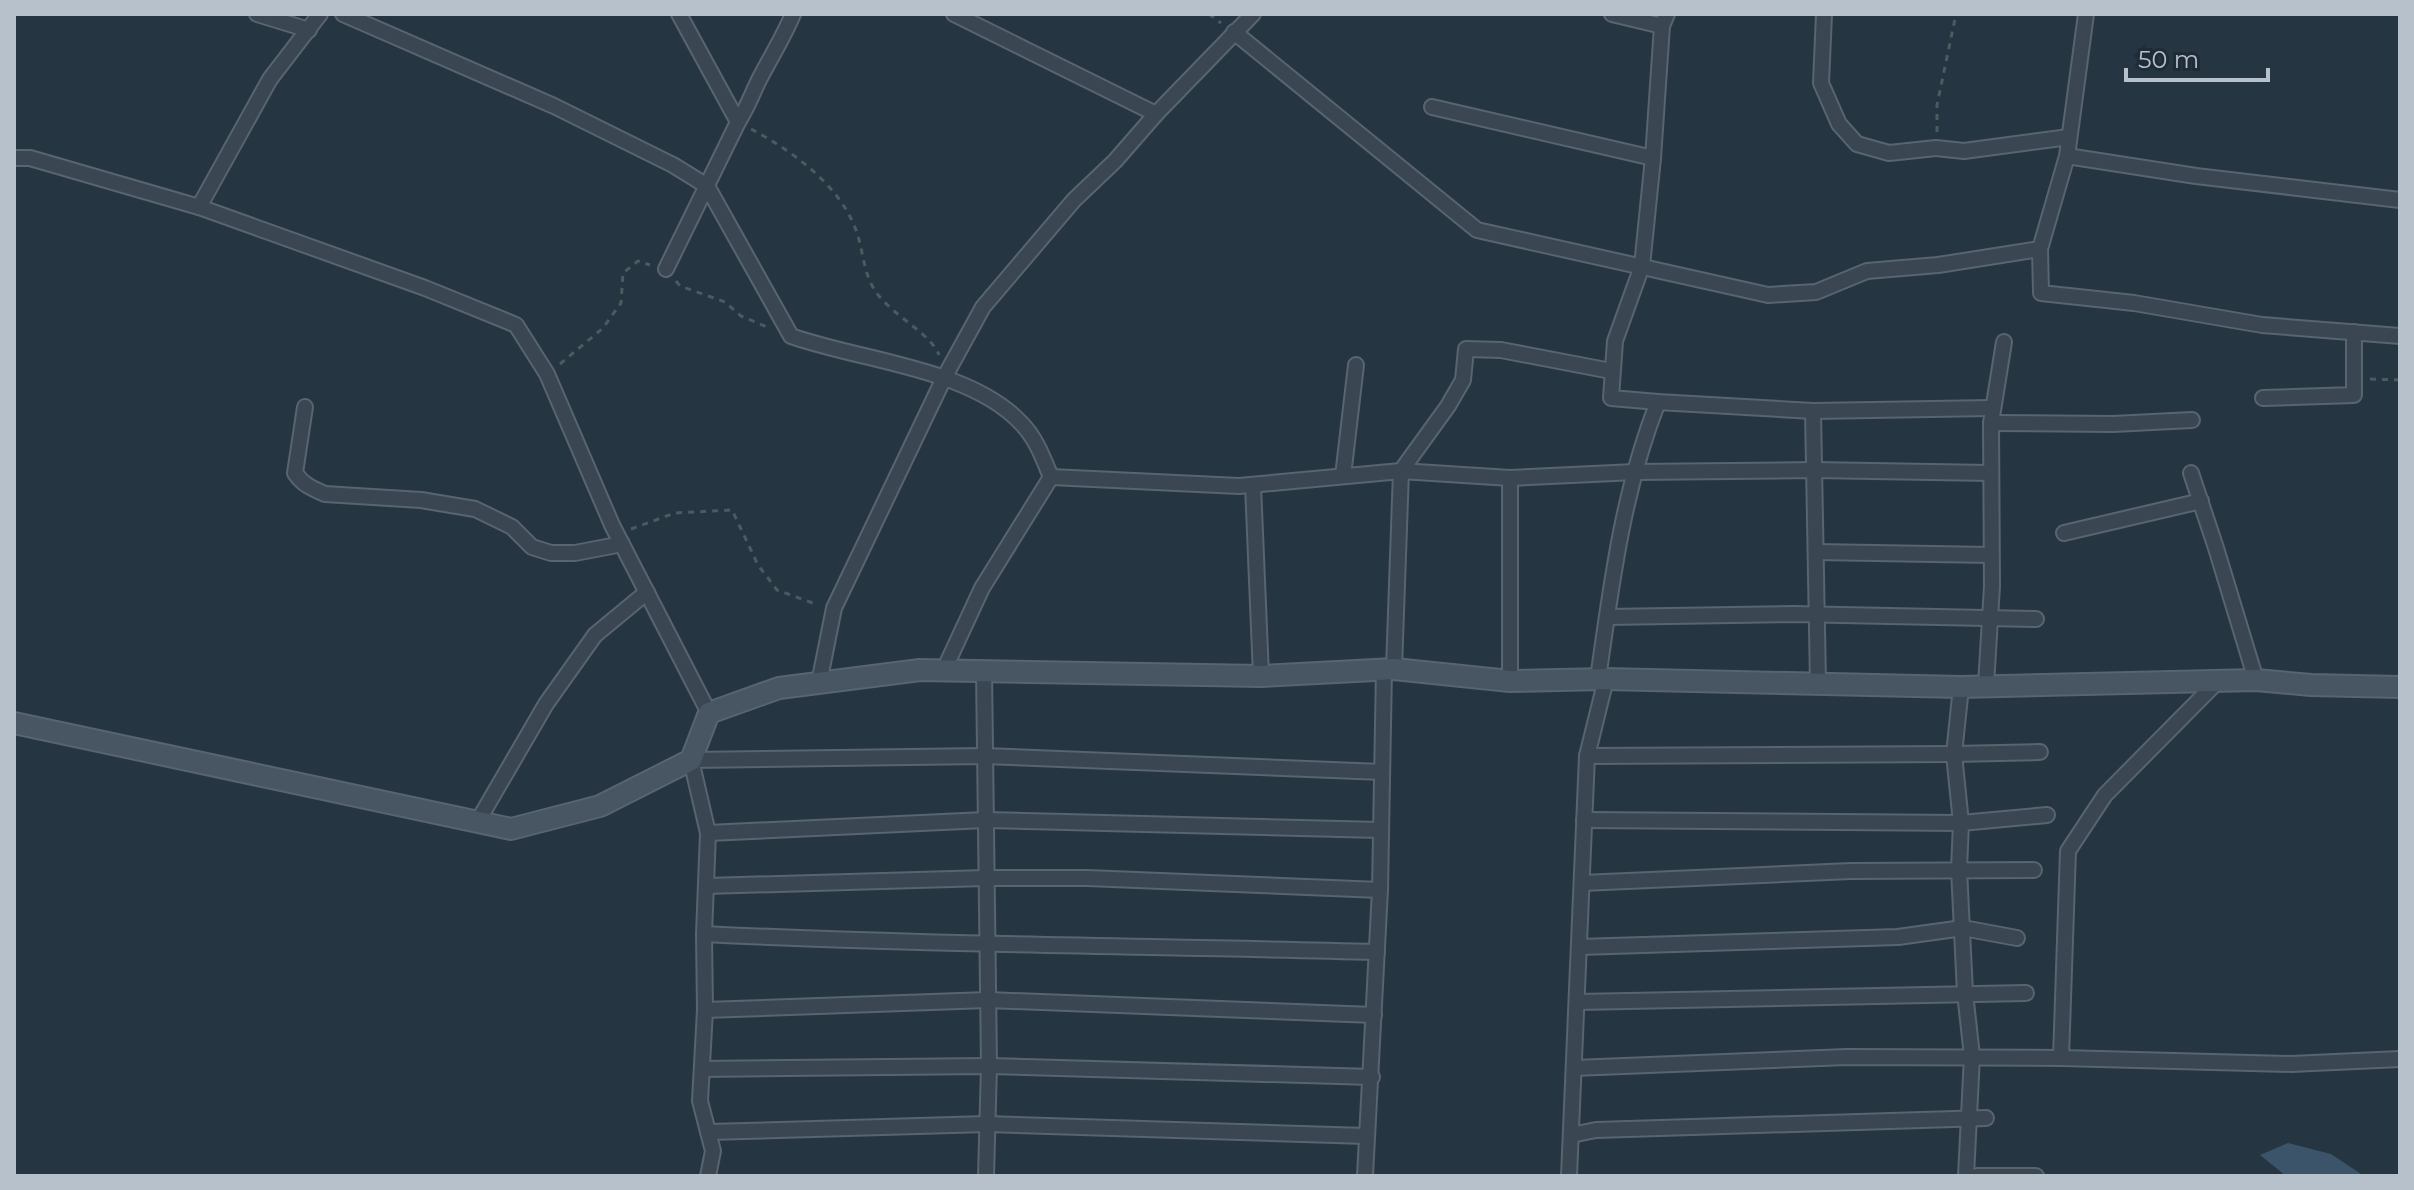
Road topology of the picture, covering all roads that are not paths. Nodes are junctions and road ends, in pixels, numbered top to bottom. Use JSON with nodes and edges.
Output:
{"nodes":[{"id":1,"x":257,"y":14,"type":"edge"},
{"id":2,"x":320,"y":14,"type":"edge"},
{"id":3,"x":343,"y":14,"type":"edge"},
{"id":4,"x":679,"y":14,"type":"edge"},
{"id":5,"x":793,"y":14,"type":"edge"},
{"id":6,"x":954,"y":14,"type":"edge"},
{"id":7,"x":1253,"y":14,"type":"edge"},
{"id":8,"x":1612,"y":14,"type":"edge"},
{"id":9,"x":1824,"y":14,"type":"edge"},
{"id":10,"x":2086,"y":14,"type":"edge"},
{"id":11,"x":1664,"y":20,"type":"edge"},
{"id":12,"x":309,"y":30,"type":"junction"},
{"id":13,"x":1234,"y":32,"type":"junction"},
{"id":14,"x":1432,"y":107,"type":"dead end"},
{"id":15,"x":1156,"y":114,"type":"junction"},
{"id":16,"x":738,"y":122,"type":"junction"},
{"id":17,"x":2069,"y":137,"type":"junction"},
{"id":18,"x":2067,"y":156,"type":"junction"},
{"id":19,"x":14,"y":158,"type":"edge"},
{"id":20,"x":1653,"y":158,"type":"junction"},
{"id":21,"x":707,"y":186,"type":"junction"},
{"id":22,"x":2400,"y":200,"type":"edge"},
{"id":23,"x":199,"y":207,"type":"junction"},
{"id":24,"x":2040,"y":249,"type":"junction"},
{"id":25,"x":1642,"y":266,"type":"junction"},
{"id":26,"x":666,"y":269,"type":"road end"},
{"id":27,"x":2354,"y":332,"type":"junction"},
{"id":28,"x":2400,"y":336,"type":"edge"},
{"id":29,"x":2004,"y":342,"type":"dead end"},
{"id":30,"x":1356,"y":365,"type":"dead end"},
{"id":31,"x":1611,"y":371,"type":"junction"},
{"id":32,"x":944,"y":378,"type":"junction"},
{"id":33,"x":2263,"y":398,"type":"dead end"},
{"id":34,"x":1658,"y":402,"type":"junction"},
{"id":35,"x":305,"y":407,"type":"dead end"},
{"id":36,"x":1813,"y":411,"type":"junction"},
{"id":37,"x":1991,"y":416,"type":"junction"},
{"id":38,"x":2192,"y":420,"type":"dead end"},
{"id":39,"x":1814,"y":470,"type":"junction"},
{"id":40,"x":1401,"y":471,"type":"junction"},
{"id":41,"x":1635,"y":472,"type":"junction"},
{"id":42,"x":1990,"y":473,"type":"junction"},
{"id":43,"x":2191,"y":473,"type":"dead end"},
{"id":44,"x":1343,"y":476,"type":"junction"},
{"id":45,"x":1051,"y":477,"type":"junction"},
{"id":46,"x":1510,"y":478,"type":"junction"},
{"id":47,"x":1253,"y":485,"type":"junction"},
{"id":48,"x":2201,"y":501,"type":"junction"},
{"id":49,"x":2064,"y":533,"type":"dead end"},
{"id":50,"x":619,"y":539,"type":"junction"},
{"id":51,"x":1816,"y":552,"type":"junction"},
{"id":52,"x":1991,"y":555,"type":"junction"},
{"id":53,"x":647,"y":592,"type":"junction"},
{"id":54,"x":1817,"y":615,"type":"junction"},
{"id":55,"x":1607,"y":617,"type":"junction"},
{"id":56,"x":1989,"y":618,"type":"junction"},
{"id":57,"x":2036,"y":619,"type":"dead end"},
{"id":58,"x":1389,"y":669,"type":"junction"},
{"id":59,"x":944,"y":670,"type":"junction"},
{"id":60,"x":984,"y":670,"type":"junction"},
{"id":61,"x":1261,"y":676,"type":"junction"},
{"id":62,"x":1602,"y":679,"type":"junction"},
{"id":63,"x":2256,"y":680,"type":"junction"},
{"id":64,"x":1510,"y":681,"type":"junction"},
{"id":65,"x":2218,"y":681,"type":"junction"},
{"id":66,"x":819,"y":683,"type":"junction"},
{"id":67,"x":1818,"y":684,"type":"junction"},
{"id":68,"x":1986,"y":685,"type":"junction"},
{"id":69,"x":1961,"y":687,"type":"junction"},
{"id":70,"x":2400,"y":687,"type":"edge"},
{"id":71,"x":709,"y":713,"type":"junction"},
{"id":72,"x":14,"y":723,"type":"edge"},
{"id":73,"x":2040,"y":752,"type":"dead end"},
{"id":74,"x":1954,"y":754,"type":"junction"},
{"id":75,"x":984,"y":756,"type":"junction"},
{"id":76,"x":1587,"y":756,"type":"junction"},
{"id":77,"x":691,"y":760,"type":"junction"},
{"id":78,"x":1382,"y":772,"type":"junction"},
{"id":79,"x":2047,"y":815,"type":"dead end"},
{"id":80,"x":985,"y":820,"type":"junction"},
{"id":81,"x":1584,"y":820,"type":"junction"},
{"id":82,"x":478,"y":821,"type":"junction"},
{"id":83,"x":1961,"y":823,"type":"junction"},
{"id":84,"x":1380,"y":830,"type":"junction"},
{"id":85,"x":708,"y":833,"type":"junction"},
{"id":86,"x":1959,"y":869,"type":"junction"},
{"id":87,"x":2034,"y":870,"type":"dead end"},
{"id":88,"x":986,"y":878,"type":"junction"},
{"id":89,"x":1582,"y":883,"type":"junction"},
{"id":90,"x":706,"y":886,"type":"junction"},
{"id":91,"x":1380,"y":890,"type":"junction"},
{"id":92,"x":1963,"y":928,"type":"junction"},
{"id":93,"x":704,"y":934,"type":"junction"},
{"id":94,"x":2017,"y":938,"type":"dead end"},
{"id":95,"x":987,"y":942,"type":"junction"},
{"id":96,"x":1579,"y":947,"type":"junction"},
{"id":97,"x":1377,"y":952,"type":"junction"},
{"id":98,"x":1965,"y":993,"type":"junction"},
{"id":99,"x":2026,"y":993,"type":"dead end"},
{"id":100,"x":988,"y":1000,"type":"junction"},
{"id":101,"x":1577,"y":1002,"type":"junction"},
{"id":102,"x":705,"y":1010,"type":"junction"},
{"id":103,"x":1374,"y":1015,"type":"junction"},
{"id":104,"x":1972,"y":1056,"type":"junction"},
{"id":105,"x":2061,"y":1058,"type":"junction"},
{"id":106,"x":2400,"y":1059,"type":"edge"},
{"id":107,"x":989,"y":1066,"type":"junction"},
{"id":108,"x":1574,"y":1068,"type":"junction"},
{"id":109,"x":702,"y":1069,"type":"junction"},
{"id":110,"x":1372,"y":1077,"type":"junction"},
{"id":111,"x":1969,"y":1117,"type":"junction"},
{"id":112,"x":1986,"y":1118,"type":"dead end"},
{"id":113,"x":987,"y":1124,"type":"junction"},
{"id":114,"x":708,"y":1132,"type":"junction"},
{"id":115,"x":1571,"y":1135,"type":"junction"},
{"id":116,"x":1366,"y":1136,"type":"junction"},
{"id":117,"x":709,"y":1176,"type":"edge"},
{"id":118,"x":986,"y":1176,"type":"edge"},
{"id":119,"x":1365,"y":1176,"type":"edge"},
{"id":120,"x":1569,"y":1176,"type":"edge"},
{"id":121,"x":1966,"y":1176,"type":"edge"},
{"id":122,"x":1977,"y":1176,"type":"edge"},
{"id":123,"x":2036,"y":1176,"type":"edge"}],
"edges":[{"from":1,"to":12,"type":"street"},
{"from":2,"to":12,"type":"street"},
{"from":3,"to":21,"type":"street"},
{"from":4,"to":16,"type":"street"},
{"from":5,"to":16,"type":"street"},
{"from":6,"to":15,"type":"street"},
{"from":7,"to":13,"type":"street"},
{"from":8,"to":11,"type":"street"},
{"from":9,"to":17,"type":"street"},
{"from":10,"to":17,"type":"street"},
{"from":11,"to":20,"type":"street"},
{"from":12,"to":23,"type":"street"},
{"from":13,"to":15,"type":"street"},
{"from":13,"to":25,"type":"street"},
{"from":14,"to":20,"type":"street"},
{"from":15,"to":32,"type":"street"},
{"from":16,"to":21,"type":"street"},
{"from":17,"to":18,"type":"street"},
{"from":18,"to":22,"type":"street"},
{"from":18,"to":24,"type":"street"},
{"from":19,"to":23,"type":"street"},
{"from":20,"to":25,"type":"street"},
{"from":21,"to":26,"type":"street"},
{"from":21,"to":32,"type":"street"},
{"from":23,"to":50,"type":"street"},
{"from":24,"to":25,"type":"street"},
{"from":24,"to":27,"type":"street"},
{"from":25,"to":31,"type":"street"},
{"from":27,"to":28,"type":"street"},
{"from":27,"to":33,"type":"street"},
{"from":29,"to":37,"type":"street"},
{"from":30,"to":44,"type":"street"},
{"from":31,"to":34,"type":"street"},
{"from":31,"to":40,"type":"street"},
{"from":32,"to":45,"type":"street"},
{"from":32,"to":66,"type":"street"},
{"from":34,"to":36,"type":"street"},
{"from":34,"to":41,"type":"street"},
{"from":35,"to":50,"type":"street"},
{"from":36,"to":37,"type":"street"},
{"from":36,"to":39,"type":"street"},
{"from":37,"to":38,"type":"street"},
{"from":37,"to":42,"type":"street"},
{"from":39,"to":41,"type":"street"},
{"from":39,"to":42,"type":"street"},
{"from":39,"to":51,"type":"street"},
{"from":40,"to":44,"type":"street"},
{"from":40,"to":46,"type":"street"},
{"from":40,"to":58,"type":"street"},
{"from":41,"to":46,"type":"street"},
{"from":41,"to":55,"type":"street"},
{"from":42,"to":52,"type":"street"},
{"from":43,"to":48,"type":"street"},
{"from":44,"to":47,"type":"street"},
{"from":45,"to":47,"type":"street"},
{"from":45,"to":59,"type":"street"},
{"from":46,"to":64,"type":"street"},
{"from":47,"to":61,"type":"street"},
{"from":48,"to":49,"type":"street"},
{"from":48,"to":63,"type":"street"},
{"from":50,"to":53,"type":"street"},
{"from":51,"to":52,"type":"street"},
{"from":51,"to":54,"type":"street"},
{"from":52,"to":56,"type":"street"},
{"from":53,"to":71,"type":"street"},
{"from":53,"to":82,"type":"street"},
{"from":54,"to":55,"type":"street"},
{"from":54,"to":56,"type":"street"},
{"from":54,"to":67,"type":"street"},
{"from":55,"to":62,"type":"street"},
{"from":56,"to":57,"type":"street"},
{"from":56,"to":68,"type":"street"},
{"from":58,"to":61,"type":"street"},
{"from":58,"to":64,"type":"street"},
{"from":58,"to":78,"type":"street"},
{"from":59,"to":60,"type":"street"},
{"from":59,"to":66,"type":"street"},
{"from":60,"to":61,"type":"street"},
{"from":60,"to":75,"type":"street"},
{"from":62,"to":64,"type":"street"},
{"from":62,"to":67,"type":"street"},
{"from":62,"to":76,"type":"street"},
{"from":63,"to":65,"type":"street"},
{"from":63,"to":70,"type":"street"},
{"from":65,"to":68,"type":"street"},
{"from":65,"to":105,"type":"street"},
{"from":66,"to":71,"type":"street"},
{"from":67,"to":69,"type":"street"},
{"from":68,"to":69,"type":"street"},
{"from":69,"to":74,"type":"street"},
{"from":71,"to":77,"type":"street"},
{"from":72,"to":82,"type":"street"},
{"from":73,"to":74,"type":"street"},
{"from":74,"to":76,"type":"street"},
{"from":74,"to":83,"type":"street"},
{"from":75,"to":77,"type":"street"},
{"from":75,"to":78,"type":"street"},
{"from":75,"to":80,"type":"street"},
{"from":76,"to":81,"type":"street"},
{"from":77,"to":82,"type":"street"},
{"from":77,"to":85,"type":"street"},
{"from":78,"to":84,"type":"street"},
{"from":79,"to":83,"type":"street"},
{"from":80,"to":84,"type":"street"},
{"from":80,"to":85,"type":"street"},
{"from":80,"to":88,"type":"street"},
{"from":81,"to":83,"type":"street"},
{"from":81,"to":89,"type":"street"},
{"from":83,"to":86,"type":"street"},
{"from":84,"to":91,"type":"street"},
{"from":85,"to":90,"type":"street"},
{"from":86,"to":87,"type":"street"},
{"from":86,"to":89,"type":"street"},
{"from":86,"to":92,"type":"street"},
{"from":88,"to":90,"type":"street"},
{"from":88,"to":91,"type":"street"},
{"from":88,"to":95,"type":"street"},
{"from":89,"to":96,"type":"street"},
{"from":90,"to":93,"type":"street"},
{"from":91,"to":97,"type":"street"},
{"from":92,"to":94,"type":"street"},
{"from":92,"to":96,"type":"street"},
{"from":92,"to":98,"type":"street"},
{"from":93,"to":95,"type":"street"},
{"from":93,"to":102,"type":"street"},
{"from":95,"to":97,"type":"street"},
{"from":95,"to":100,"type":"street"},
{"from":96,"to":101,"type":"street"},
{"from":97,"to":103,"type":"street"},
{"from":98,"to":99,"type":"street"},
{"from":98,"to":101,"type":"street"},
{"from":98,"to":104,"type":"street"},
{"from":100,"to":102,"type":"street"},
{"from":100,"to":103,"type":"street"},
{"from":100,"to":107,"type":"street"},
{"from":101,"to":108,"type":"street"},
{"from":102,"to":109,"type":"street"},
{"from":103,"to":110,"type":"street"},
{"from":104,"to":105,"type":"street"},
{"from":104,"to":108,"type":"street"},
{"from":104,"to":111,"type":"street"},
{"from":105,"to":106,"type":"street"},
{"from":107,"to":109,"type":"street"},
{"from":107,"to":110,"type":"street"},
{"from":107,"to":113,"type":"street"},
{"from":108,"to":115,"type":"street"},
{"from":109,"to":114,"type":"street"},
{"from":110,"to":116,"type":"street"},
{"from":111,"to":112,"type":"street"},
{"from":111,"to":115,"type":"street"},
{"from":111,"to":121,"type":"street"},
{"from":113,"to":114,"type":"street"},
{"from":113,"to":116,"type":"street"},
{"from":113,"to":118,"type":"street"},
{"from":114,"to":117,"type":"street"},
{"from":115,"to":120,"type":"street"},
{"from":116,"to":119,"type":"street"},
{"from":122,"to":123,"type":"street"}]}
